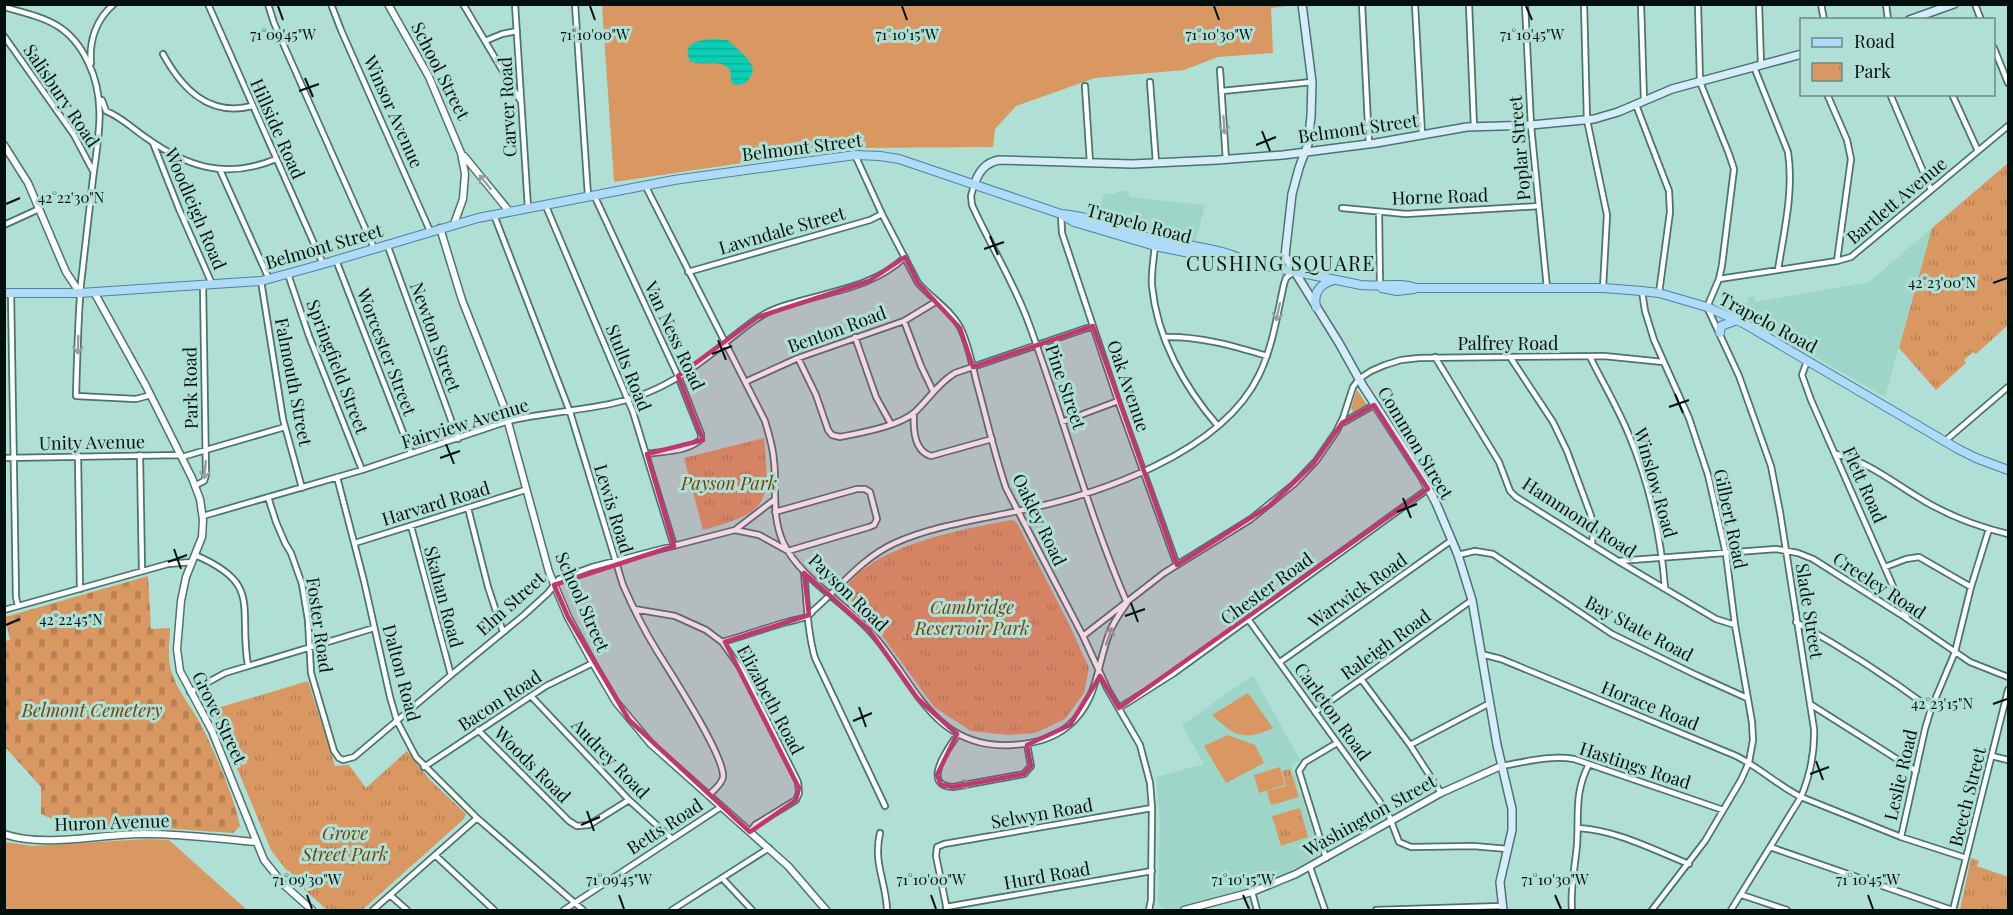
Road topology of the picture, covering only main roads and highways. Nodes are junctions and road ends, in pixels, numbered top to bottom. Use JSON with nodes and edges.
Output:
{"nodes":[{"id":1,"x":1302,"y":4,"type":"edge"},
{"id":2,"x":1954,"y":4,"type":"edge"},
{"id":3,"x":1919,"y":18,"type":"edge"},
{"id":4,"x":1800,"y":55,"type":"edge"},
{"id":5,"x":1305,"y":152,"type":"junction"},
{"id":6,"x":974,"y":185,"type":"junction"},
{"id":7,"x":1294,"y":272,"type":"junction"},
{"id":8,"x":1334,"y":280,"type":"junction"},
{"id":9,"x":8,"y":293,"type":"edge"},
{"id":10,"x":1316,"y":307,"type":"junction"},
{"id":11,"x":1737,"y":320,"type":"junction"},
{"id":12,"x":1720,"y":333,"type":"road end"},
{"id":13,"x":2005,"y":469,"type":"edge"},
{"id":14,"x":1502,"y":908,"type":"edge"}],
"edges":[{"from":1,"to":5,"type":"main road","name":"Common Street"},
{"from":2,"to":3,"type":"main road"},
{"from":4,"to":5,"type":"main road","name":"Belmont Street"},
{"from":5,"to":6,"type":"main road","name":"Belmont Street"},
{"from":5,"to":7,"type":"main road","name":"Common Street"},
{"from":6,"to":7,"type":"main road","name":"Trapelo Road"},
{"from":6,"to":9,"type":"main road","name":"Belmont Street"},
{"from":7,"to":8,"type":"main road","name":"Trapelo Road"},
{"from":7,"to":10,"type":"main road","name":"Common Street"},
{"from":8,"to":10,"type":"main road"},
{"from":8,"to":11,"type":"main road","name":"Trapelo Road"},
{"from":10,"to":14,"type":"main road","name":"Common Street"},
{"from":11,"to":12,"type":"main road"},
{"from":11,"to":13,"type":"main road","name":"Trapelo Road"}]}
